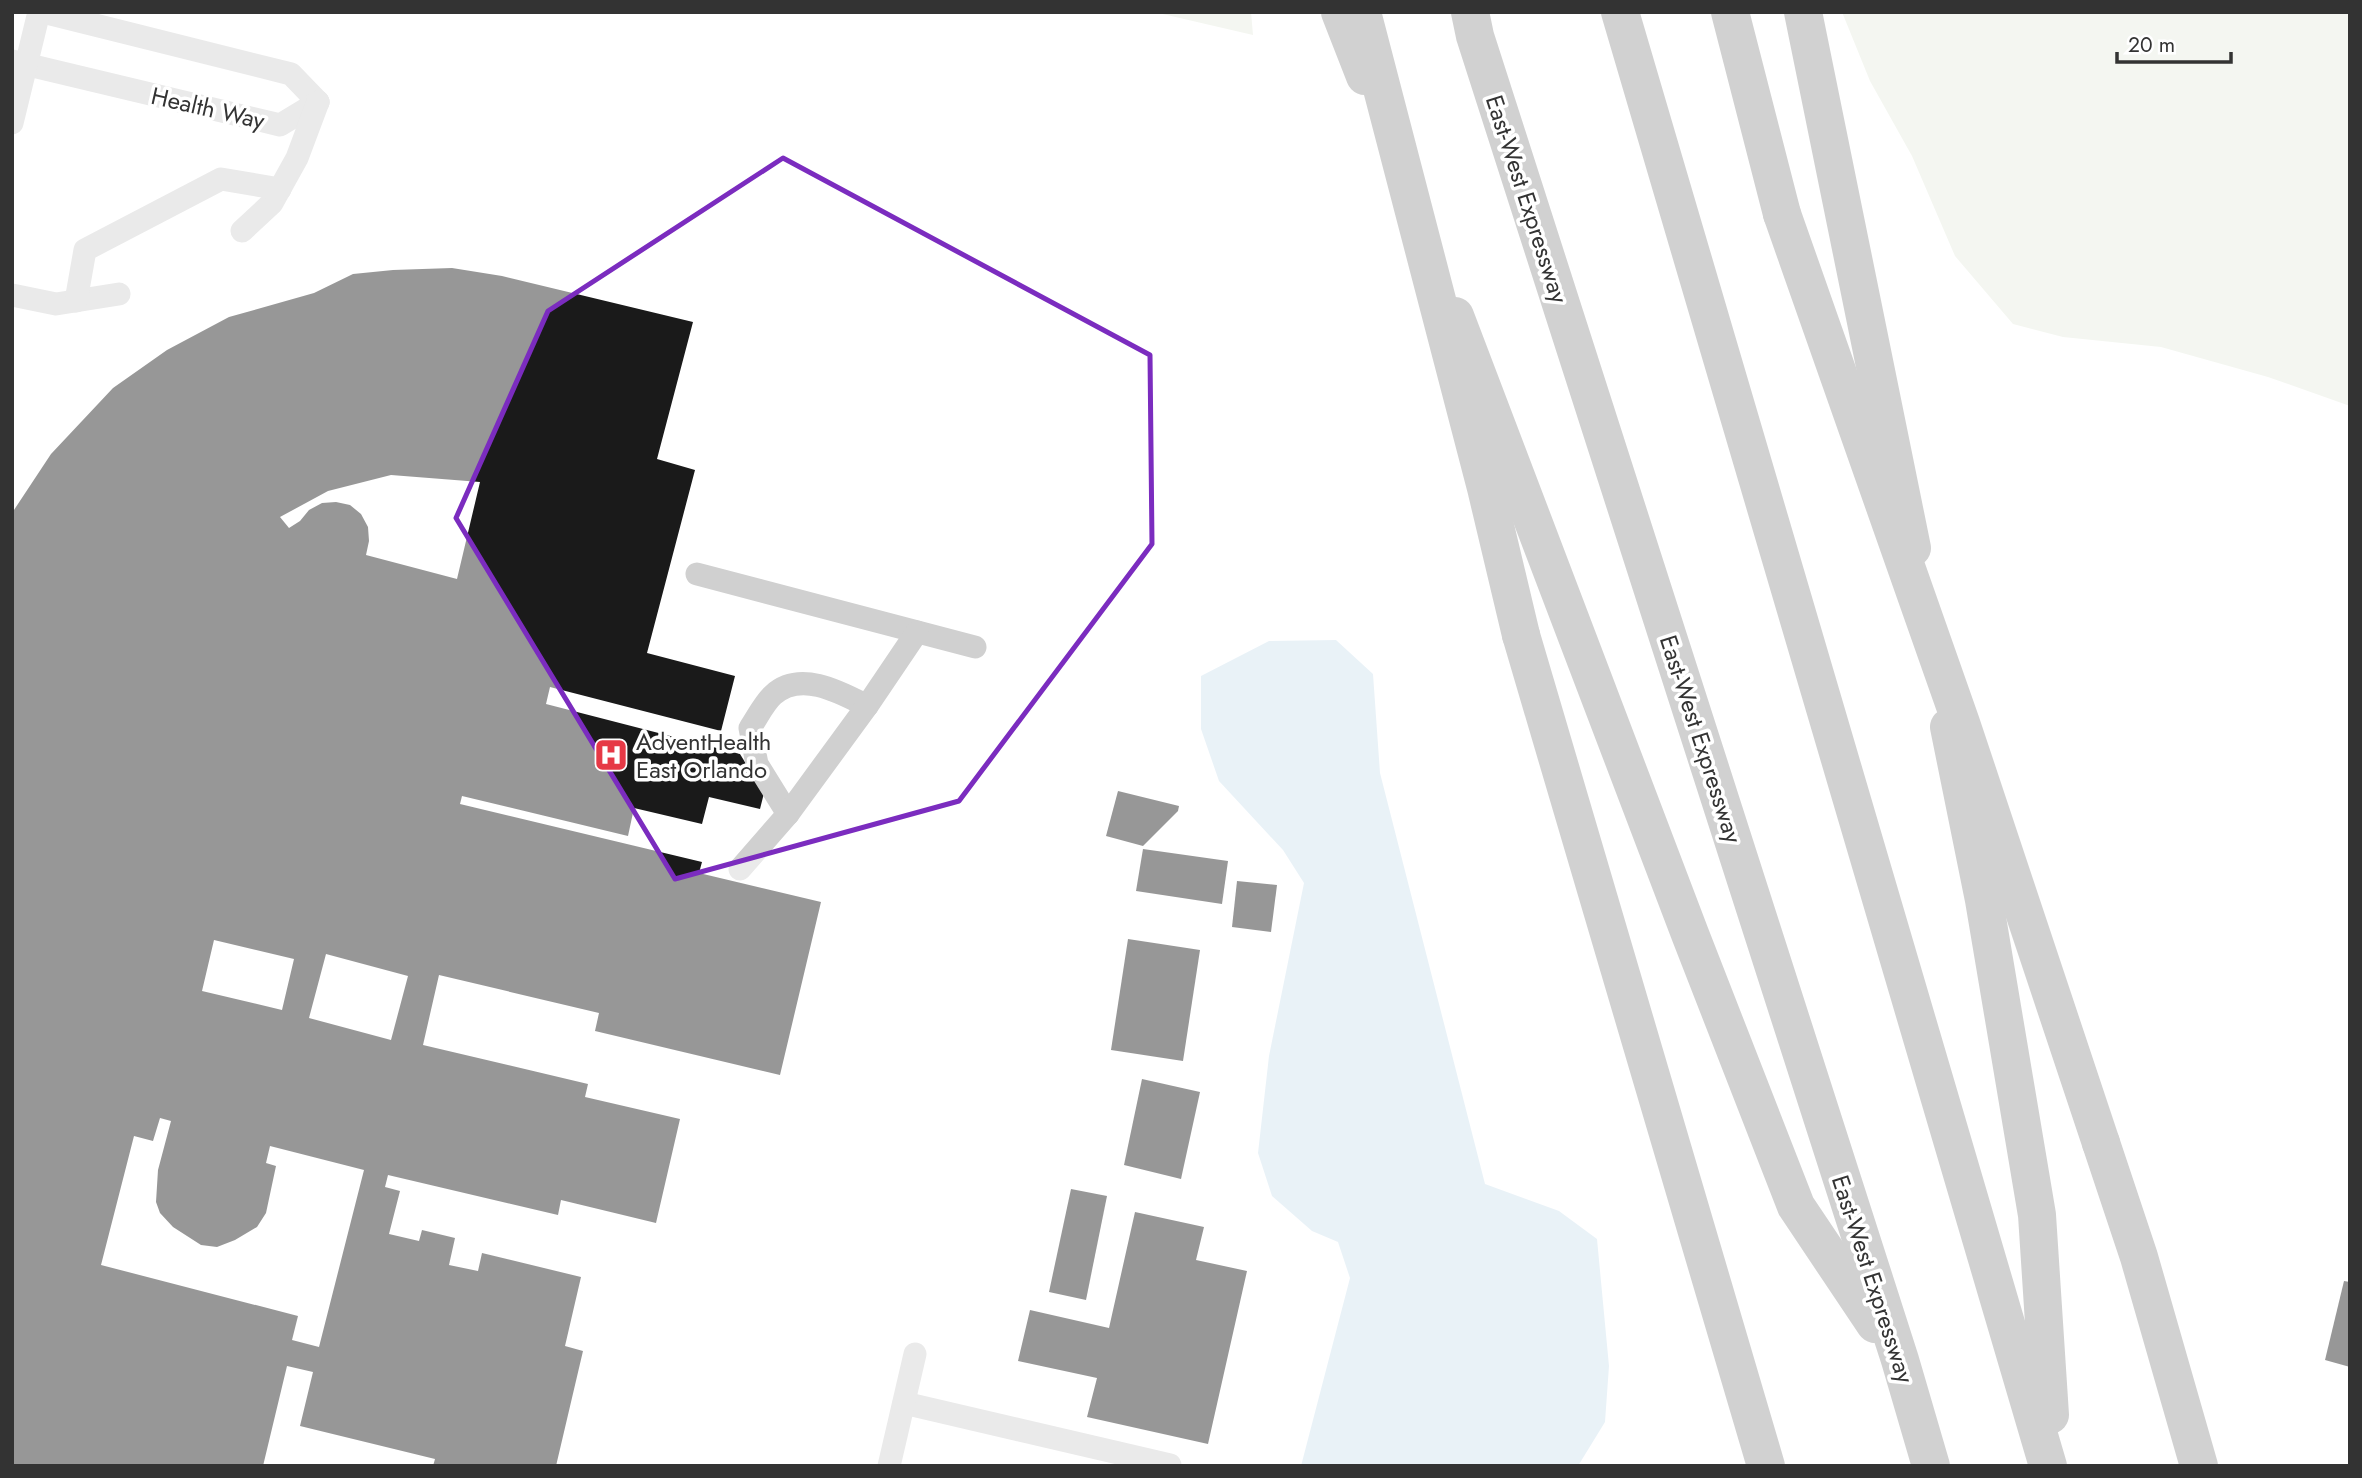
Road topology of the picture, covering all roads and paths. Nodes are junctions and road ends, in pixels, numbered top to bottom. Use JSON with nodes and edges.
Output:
{"nodes":[{"id":1,"x":41,"y":12,"type":"edge"},
{"id":2,"x":1340,"y":12,"type":"edge"},
{"id":3,"x":1362,"y":12,"type":"edge"},
{"id":4,"x":1470,"y":12,"type":"edge"},
{"id":5,"x":1620,"y":12,"type":"edge"},
{"id":6,"x":1730,"y":12,"type":"edge"},
{"id":7,"x":1803,"y":12,"type":"edge"},
{"id":8,"x":19,"y":63,"type":"edge"},
{"id":9,"x":317,"y":102,"type":"junction"},
{"id":10,"x":12,"y":123,"type":"edge"},
{"id":11,"x":280,"y":189,"type":"junction"},
{"id":12,"x":242,"y":231,"type":"dead end"},
{"id":13,"x":119,"y":294,"type":"dead end"},
{"id":14,"x":12,"y":295,"type":"edge"},
{"id":15,"x":76,"y":301,"type":"junction"},
{"id":16,"x":697,"y":574,"type":"dead end"},
{"id":17,"x":917,"y":632,"type":"junction"},
{"id":18,"x":975,"y":647,"type":"dead end"},
{"id":19,"x":867,"y":706,"type":"junction"},
{"id":20,"x":788,"y":814,"type":"junction"},
{"id":21,"x":740,"y":869,"type":"dead end"},
{"id":22,"x":915,"y":1354,"type":"dead end"},
{"id":23,"x":1900,"y":1360,"type":"junction"},
{"id":24,"x":904,"y":1403,"type":"junction"},
{"id":25,"x":1170,"y":1465,"type":"edge"},
{"id":26,"x":889,"y":1466,"type":"edge"},
{"id":27,"x":1766,"y":1466,"type":"edge"},
{"id":28,"x":1931,"y":1466,"type":"edge"},
{"id":29,"x":2050,"y":1466,"type":"edge"},
{"id":30,"x":2199,"y":1466,"type":"edge"}],
"edges":[{"from":1,"to":8,"type":"lane"},
{"from":1,"to":9,"type":"lane"},
{"from":2,"to":23,"type":"highway"},
{"from":3,"to":27,"type":"highway","bridge":true},
{"from":4,"to":23,"type":"highway","name":"East-West Expressway"},
{"from":5,"to":29,"type":"highway"},
{"from":6,"to":30,"type":"highway","bridge":true},
{"from":7,"to":29,"type":"highway"},
{"from":8,"to":9,"type":"lane","name":"Health Way"},
{"from":8,"to":10,"type":"lane"},
{"from":9,"to":11,"type":"lane"},
{"from":11,"to":12,"type":"lane"},
{"from":11,"to":15,"type":"lane"},
{"from":13,"to":15,"type":"lane"},
{"from":14,"to":15,"type":"lane"},
{"from":16,"to":17,"type":"lane"},
{"from":17,"to":18,"type":"lane"},
{"from":17,"to":19,"type":"lane"},
{"from":19,"to":20,"type":"lane"},
{"from":19,"to":20,"type":"lane"},
{"from":20,"to":21,"type":"lane"},
{"from":22,"to":24,"type":"lane"},
{"from":23,"to":28,"type":"highway","name":"East-West Expressway"},
{"from":24,"to":25,"type":"lane"},
{"from":24,"to":26,"type":"lane"}]}
